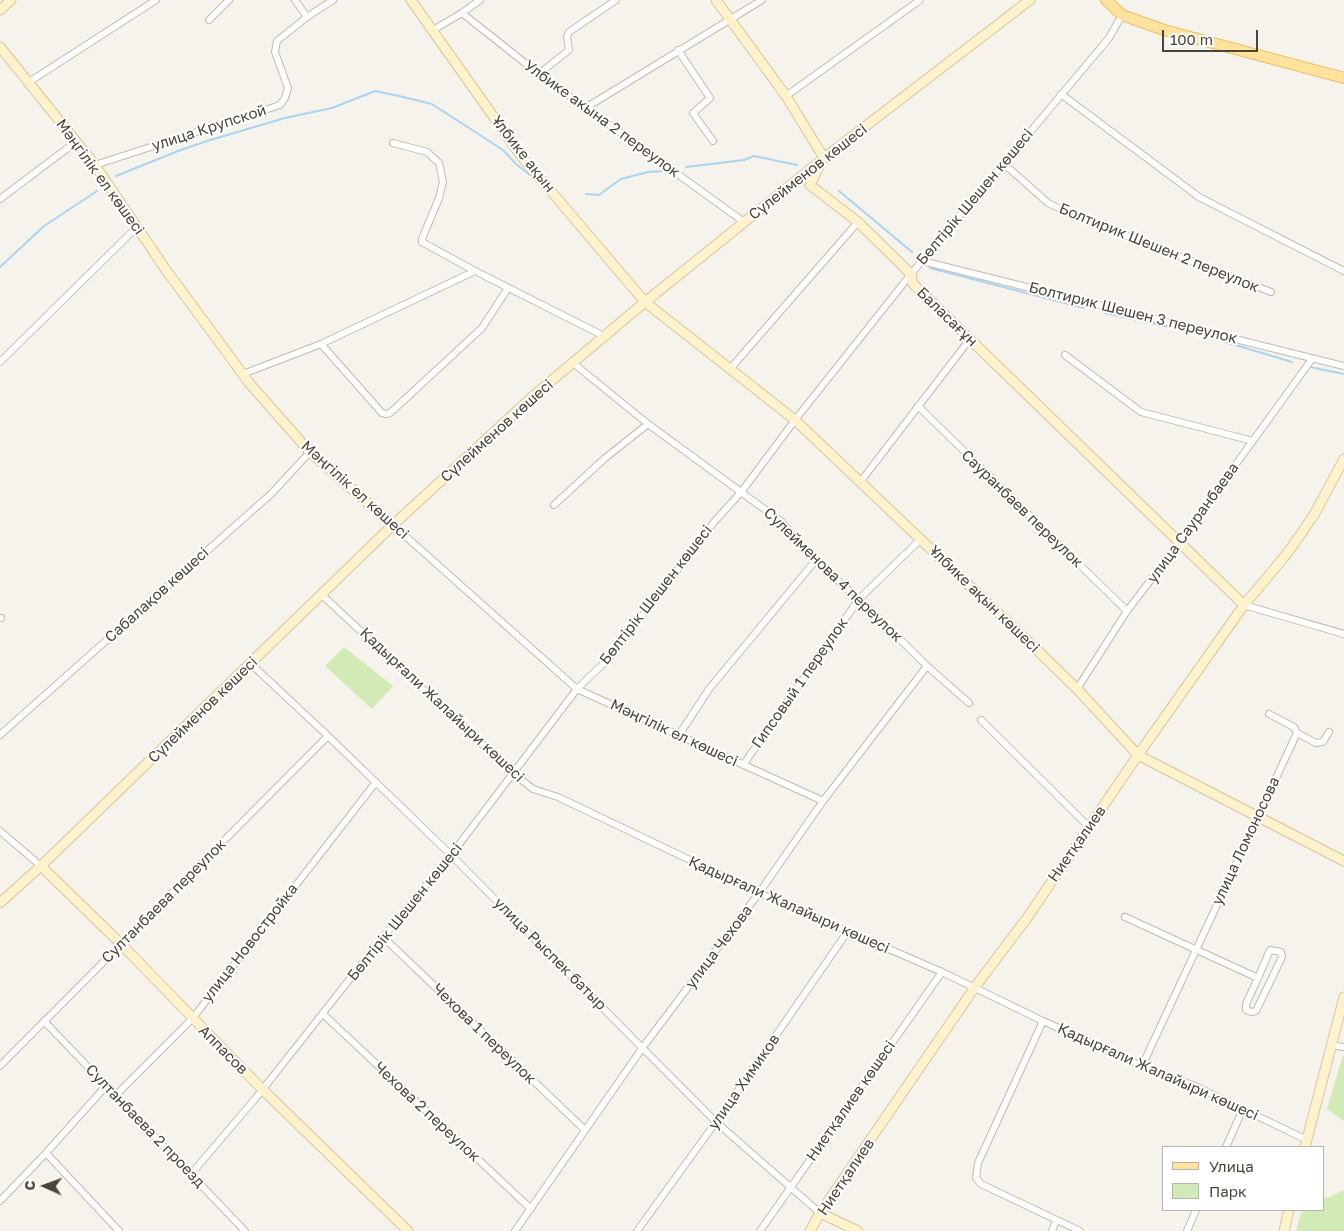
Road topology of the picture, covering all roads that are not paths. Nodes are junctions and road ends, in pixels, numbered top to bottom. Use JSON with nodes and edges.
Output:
{"nodes":[{"id":1,"x":11,"y":0,"type":"edge"},
{"id":2,"x":156,"y":0,"type":"edge"},
{"id":3,"x":229,"y":0,"type":"edge"},
{"id":4,"x":295,"y":0,"type":"edge"},
{"id":5,"x":333,"y":0,"type":"edge"},
{"id":6,"x":411,"y":0,"type":"edge"},
{"id":7,"x":480,"y":0,"type":"edge"},
{"id":8,"x":616,"y":0,"type":"edge"},
{"id":9,"x":716,"y":0,"type":"edge"},
{"id":10,"x":762,"y":0,"type":"edge"},
{"id":11,"x":920,"y":0,"type":"edge"},
{"id":12,"x":1030,"y":0,"type":"edge"},
{"id":13,"x":1106,"y":0,"type":"edge"},
{"id":14,"x":0,"y":10,"type":"edge"},
{"id":15,"x":462,"y":13,"type":"junction"},
{"id":16,"x":1122,"y":15,"type":"junction"},
{"id":17,"x":307,"y":17,"type":"junction"},
{"id":18,"x":209,"y":20,"type":"dead end"},
{"id":19,"x":730,"y":20,"type":"junction"},
{"id":20,"x":433,"y":30,"type":"junction"},
{"id":21,"x":0,"y":47,"type":"edge"},
{"id":22,"x":678,"y":50,"type":"junction"},
{"id":23,"x":539,"y":74,"type":"junction"},
{"id":24,"x":1344,"y":78,"type":"edge"},
{"id":25,"x":29,"y":82,"type":"junction"},
{"id":26,"x":1061,"y":94,"type":"junction"},
{"id":27,"x":786,"y":96,"type":"junction"},
{"id":28,"x":587,"y":107,"type":"junction"},
{"id":29,"x":77,"y":141,"type":"junction"},
{"id":30,"x":712,"y":141,"type":"dead end"},
{"id":31,"x":393,"y":143,"type":"dead end"},
{"id":32,"x":824,"y":158,"type":"junction"},
{"id":33,"x":1003,"y":163,"type":"junction"},
{"id":34,"x":94,"y":165,"type":"junction"},
{"id":35,"x":0,"y":199,"type":"edge"},
{"id":36,"x":744,"y":222,"type":"junction"},
{"id":37,"x":858,"y":222,"type":"junction"},
{"id":38,"x":137,"y":228,"type":"junction"},
{"id":39,"x":922,"y":260,"type":"junction"},
{"id":40,"x":475,"y":271,"type":"junction"},
{"id":41,"x":1344,"y":271,"type":"edge"},
{"id":42,"x":910,"y":274,"type":"junction"},
{"id":43,"x":508,"y":288,"type":"junction"},
{"id":44,"x":1271,"y":292,"type":"dead end"},
{"id":45,"x":645,"y":302,"type":"junction"},
{"id":46,"x":604,"y":336,"type":"junction"},
{"id":47,"x":970,"y":339,"type":"junction"},
{"id":48,"x":322,"y":344,"type":"junction"},
{"id":49,"x":1065,"y":355,"type":"dead end"},
{"id":50,"x":1312,"y":359,"type":"junction"},
{"id":51,"x":0,"y":362,"type":"edge"},
{"id":52,"x":573,"y":364,"type":"junction"},
{"id":53,"x":1344,"y":366,"type":"edge"},
{"id":54,"x":730,"y":369,"type":"junction"},
{"id":55,"x":243,"y":374,"type":"junction"},
{"id":56,"x":918,"y":406,"type":"junction"},
{"id":57,"x":795,"y":420,"type":"junction"},
{"id":58,"x":648,"y":424,"type":"junction"},
{"id":59,"x":1253,"y":441,"type":"junction"},
{"id":60,"x":310,"y":452,"type":"junction"},
{"id":61,"x":1344,"y":459,"type":"edge"},
{"id":62,"x":861,"y":481,"type":"junction"},
{"id":63,"x":742,"y":491,"type":"junction"},
{"id":64,"x":554,"y":505,"type":"dead end"},
{"id":65,"x":393,"y":525,"type":"junction"},
{"id":66,"x":921,"y":539,"type":"junction"},
{"id":67,"x":1179,"y":543,"type":"junction"},
{"id":68,"x":815,"y":561,"type":"junction"},
{"id":69,"x":322,"y":595,"type":"junction"},
{"id":70,"x":859,"y":599,"type":"junction"},
{"id":71,"x":1244,"y":605,"type":"junction"},
{"id":72,"x":1127,"y":611,"type":"junction"},
{"id":73,"x":1344,"y":634,"type":"edge"},
{"id":74,"x":251,"y":664,"type":"junction"},
{"id":75,"x":927,"y":666,"type":"junction"},
{"id":76,"x":577,"y":689,"type":"junction"},
{"id":77,"x":1077,"y":689,"type":"junction"},
{"id":78,"x":969,"y":703,"type":"dead end"},
{"id":79,"x":1269,"y":714,"type":"dead end"},
{"id":80,"x":981,"y":720,"type":"dead end"},
{"id":81,"x":1329,"y":732,"type":"dead end"},
{"id":82,"x":1297,"y":733,"type":"junction"},
{"id":83,"x":0,"y":735,"type":"edge"},
{"id":84,"x":679,"y":735,"type":"junction"},
{"id":85,"x":328,"y":736,"type":"junction"},
{"id":86,"x":1138,"y":755,"type":"junction"},
{"id":87,"x":743,"y":765,"type":"junction"},
{"id":88,"x":514,"y":774,"type":"junction"},
{"id":89,"x":376,"y":782,"type":"junction"},
{"id":90,"x":823,"y":801,"type":"junction"},
{"id":91,"x":1258,"y":816,"type":"junction"},
{"id":92,"x":1089,"y":827,"type":"junction"},
{"id":93,"x":0,"y":830,"type":"edge"},
{"id":94,"x":451,"y":855,"type":"junction"},
{"id":95,"x":1344,"y":861,"type":"edge"},
{"id":96,"x":41,"y":866,"type":"junction"},
{"id":97,"x":759,"y":893,"type":"junction"},
{"id":98,"x":0,"y":903,"type":"edge"},
{"id":99,"x":1124,"y":917,"type":"dead end"},
{"id":100,"x":848,"y":931,"type":"junction"},
{"id":101,"x":382,"y":937,"type":"junction"},
{"id":102,"x":121,"y":944,"type":"junction"},
{"id":103,"x":1196,"y":950,"type":"junction"},
{"id":104,"x":942,"y":972,"type":"junction"},
{"id":105,"x":1258,"y":978,"type":"junction"},
{"id":106,"x":975,"y":987,"type":"junction"},
{"id":107,"x":1344,"y":997,"type":"edge"},
{"id":108,"x":323,"y":1014,"type":"junction"},
{"id":109,"x":192,"y":1019,"type":"junction"},
{"id":110,"x":44,"y":1021,"type":"junction"},
{"id":111,"x":1043,"y":1021,"type":"junction"},
{"id":112,"x":1331,"y":1045,"type":"junction"},
{"id":113,"x":643,"y":1047,"type":"junction"},
{"id":114,"x":1344,"y":1047,"type":"edge"},
{"id":115,"x":0,"y":1066,"type":"edge"},
{"id":116,"x":1142,"y":1066,"type":"junction"},
{"id":117,"x":106,"y":1086,"type":"junction"},
{"id":118,"x":262,"y":1089,"type":"junction"},
{"id":119,"x":115,"y":1096,"type":"junction"},
{"id":120,"x":1243,"y":1110,"type":"junction"},
{"id":121,"x":716,"y":1122,"type":"junction"},
{"id":122,"x":585,"y":1130,"type":"junction"},
{"id":123,"x":1306,"y":1144,"type":"edge"},
{"id":124,"x":1226,"y":1146,"type":"edge"},
{"id":125,"x":46,"y":1153,"type":"junction"},
{"id":126,"x":191,"y":1174,"type":"junction"},
{"id":127,"x":791,"y":1187,"type":"junction"},
{"id":128,"x":0,"y":1201,"type":"edge"},
{"id":129,"x":531,"y":1210,"type":"junction"},
{"id":130,"x":1196,"y":1211,"type":"edge"},
{"id":131,"x":1289,"y":1211,"type":"edge"},
{"id":132,"x":820,"y":1213,"type":"junction"},
{"id":133,"x":1056,"y":1220,"type":"junction"},
{"id":134,"x":119,"y":1231,"type":"edge"},
{"id":135,"x":245,"y":1231,"type":"edge"},
{"id":136,"x":408,"y":1231,"type":"edge"},
{"id":137,"x":515,"y":1231,"type":"edge"},
{"id":138,"x":637,"y":1231,"type":"edge"},
{"id":139,"x":760,"y":1231,"type":"edge"},
{"id":140,"x":810,"y":1231,"type":"edge"},
{"id":141,"x":858,"y":1231,"type":"edge"},
{"id":142,"x":1052,"y":1231,"type":"edge"},
{"id":143,"x":1080,"y":1231,"type":"edge"},
{"id":144,"x":1187,"y":1231,"type":"edge"},
{"id":145,"x":1284,"y":1231,"type":"edge"}],
"edges":[{"from":1,"to":14,"type":"street"},
{"from":2,"to":25,"type":"street"},
{"from":3,"to":18,"type":"street"},
{"from":4,"to":17,"type":"street"},
{"from":5,"to":17,"type":"street","name":"улица Крупской"},
{"from":6,"to":20,"type":"street","name":"Ұлбике ақын"},
{"from":7,"to":15,"type":"street"},
{"from":8,"to":23,"type":"street"},
{"from":9,"to":19,"type":"street"},
{"from":10,"to":19,"type":"street"},
{"from":11,"to":27,"type":"street"},
{"from":12,"to":32,"type":"street","name":"Сүлейменов көшесі"},
{"from":13,"to":16,"type":"main road"},
{"from":15,"to":20,"type":"street"},
{"from":15,"to":23,"type":"street","name":"Улбике акына 2 переулок"},
{"from":16,"to":24,"type":"main road"},
{"from":16,"to":26,"type":"street","name":"Бөлтірік Шешен көшесі"},
{"from":17,"to":34,"type":"street","name":"улица Крупской"},
{"from":19,"to":22,"type":"street"},
{"from":19,"to":27,"type":"street"},
{"from":20,"to":45,"type":"street","name":"Ұлбике ақын"},
{"from":21,"to":25,"type":"street","name":"Мәңгілік ел көшесі"},
{"from":22,"to":28,"type":"street"},
{"from":22,"to":30,"type":"street"},
{"from":23,"to":28,"type":"street","name":"Улбике акына 2 переулок"},
{"from":25,"to":29,"type":"street","name":"Мәңгілік ел көшесі"},
{"from":26,"to":33,"type":"street","name":"Бөлтірік Шешен көшесі"},
{"from":26,"to":41,"type":"street"},
{"from":27,"to":32,"type":"street"},
{"from":28,"to":36,"type":"street","name":"Улбике акына 2 переулок"},
{"from":29,"to":34,"type":"street","name":"Мәңгілік ел көшесі"},
{"from":29,"to":35,"type":"street"},
{"from":31,"to":40,"type":"street"},
{"from":32,"to":36,"type":"street","name":"Сүлейменов көшесі"},
{"from":32,"to":37,"type":"street","name":"Баласағұн"},
{"from":33,"to":39,"type":"street","name":"Бөлтірік Шешен көшесі"},
{"from":33,"to":44,"type":"street","name":"Болтирик Шешен 2 переулок"},
{"from":34,"to":38,"type":"street","name":"Мәңгілік ел көшесі"},
{"from":36,"to":45,"type":"street","name":"Сүлейменов көшесі"},
{"from":37,"to":42,"type":"street","name":"Баласағұн"},
{"from":37,"to":54,"type":"street"},
{"from":38,"to":51,"type":"street"},
{"from":38,"to":55,"type":"street","name":"Мәңгілік ел көшесі"},
{"from":39,"to":42,"type":"street","name":"Бөлтірік Шешен көшесі"},
{"from":39,"to":50,"type":"street","name":"Болтирик Шешен 3 переулок"},
{"from":40,"to":43,"type":"street"},
{"from":40,"to":48,"type":"street"},
{"from":42,"to":47,"type":"street","name":"Баласағұн"},
{"from":42,"to":57,"type":"street","name":"Бөлтірік Шешен көшесі"},
{"from":43,"to":46,"type":"street"},
{"from":43,"to":48,"type":"street"},
{"from":45,"to":46,"type":"street","name":"Сүлейменов көшесі"},
{"from":45,"to":54,"type":"street","name":"Ұлбике ақын көшесі"},
{"from":46,"to":52,"type":"street","name":"Сүлейменов көшесі"},
{"from":47,"to":56,"type":"street"},
{"from":47,"to":67,"type":"street","name":"Баласағұн"},
{"from":48,"to":55,"type":"street"},
{"from":49,"to":59,"type":"street"},
{"from":50,"to":53,"type":"street","name":"Болтирик Шешен 3 переулок"},
{"from":50,"to":59,"type":"street","name":"улица Сауранбаева"},
{"from":52,"to":58,"type":"street","name":"Сулейменова 4 переулок"},
{"from":52,"to":65,"type":"street","name":"Сүлейменов көшесі"},
{"from":54,"to":57,"type":"street","name":"Ұлбике ақын көшесі"},
{"from":55,"to":60,"type":"street","name":"Мәңгілік ел көшесі"},
{"from":56,"to":62,"type":"street"},
{"from":56,"to":72,"type":"street","name":"Сауранбаев переулок"},
{"from":57,"to":62,"type":"street","name":"Ұлбике ақын көшесі"},
{"from":57,"to":63,"type":"street","name":"Бөлтірік Шешен көшесі"},
{"from":58,"to":63,"type":"street","name":"Сулейменова 4 переулок"},
{"from":58,"to":64,"type":"street"},
{"from":59,"to":67,"type":"street","name":"улица Сауранбаева"},
{"from":60,"to":65,"type":"street","name":"Мәңгілік ел көшесі"},
{"from":60,"to":83,"type":"street","name":"Сабалақов көшесі"},
{"from":61,"to":71,"type":"street","name":"Ниетқалиев"},
{"from":62,"to":66,"type":"street","name":"Ұлбике ақын көшесі"},
{"from":63,"to":68,"type":"street","name":"Сулейменова 4 переулок"},
{"from":63,"to":76,"type":"street","name":"Бөлтірік Шешен көшесі"},
{"from":65,"to":69,"type":"street","name":"Сүлейменов көшесі"},
{"from":65,"to":76,"type":"street","name":"Мәңгілік ел көшесі"},
{"from":66,"to":70,"type":"street","name":"Гипсовый 1 переулок"},
{"from":66,"to":77,"type":"street","name":"Ұлбике ақын көшесі"},
{"from":67,"to":71,"type":"street","name":"Баласағұн"},
{"from":67,"to":72,"type":"street","name":"улица Сауранбаева"},
{"from":68,"to":70,"type":"street","name":"Сулейменова 4 переулок"},
{"from":68,"to":84,"type":"street"},
{"from":69,"to":74,"type":"street","name":"Сүлейменов көшесі"},
{"from":69,"to":88,"type":"street","name":"Қадырғали Жалайыри көшесі"},
{"from":70,"to":75,"type":"street","name":"Сулейменова 4 переулок"},
{"from":70,"to":87,"type":"street","name":"Гипсовый 1 переулок"},
{"from":71,"to":73,"type":"street"},
{"from":71,"to":86,"type":"street","name":"Ниетқалиев"},
{"from":72,"to":77,"type":"street","name":"улица Сауранбаева"},
{"from":74,"to":85,"type":"street","name":"улица Рыспек батыр"},
{"from":74,"to":96,"type":"street","name":"Сүлейменов көшесі"},
{"from":75,"to":78,"type":"street","name":"Сулейменова 4 переулок"},
{"from":75,"to":90,"type":"street","name":"улица Чехова"},
{"from":76,"to":84,"type":"street","name":"Мәңгілік ел көшесі"},
{"from":76,"to":88,"type":"street","name":"Бөлтірік Шешен көшесі"},
{"from":77,"to":86,"type":"street","name":"Ұлбике ақын көшесі"},
{"from":79,"to":82,"type":"street"},
{"from":80,"to":92,"type":"street"},
{"from":81,"to":82,"type":"street"},
{"from":82,"to":91,"type":"street","name":"улица Ломоносова"},
{"from":84,"to":87,"type":"street","name":"Мәңгілік ел көшесі"},
{"from":85,"to":89,"type":"street","name":"улица Рыспек батыр"},
{"from":85,"to":102,"type":"street","name":"Султанбаева переулок"},
{"from":86,"to":91,"type":"street","name":"Ұлбике ақын көшесі"},
{"from":86,"to":92,"type":"street","name":"Ниетқалиев"},
{"from":87,"to":90,"type":"street","name":"Мәңгілік ел көшесі"},
{"from":88,"to":94,"type":"street","name":"Бөлтірік Шешен көшесі"},
{"from":88,"to":97,"type":"street","name":"Қадырғали Жалайыри көшесі"},
{"from":89,"to":94,"type":"street","name":"улица Рыспек батыр"},
{"from":89,"to":109,"type":"street","name":"улица Новостройка"},
{"from":90,"to":97,"type":"street","name":"улица Чехова"},
{"from":91,"to":95,"type":"street","name":"Ұлбике ақын көшесі"},
{"from":91,"to":103,"type":"street","name":"улица Ломоносова"},
{"from":92,"to":106,"type":"street","name":"Ниетқалиев"},
{"from":93,"to":96,"type":"street"},
{"from":94,"to":101,"type":"street","name":"Бөлтірік Шешен көшесі"},
{"from":94,"to":113,"type":"street","name":"улица Рыспек батыр"},
{"from":96,"to":98,"type":"street","name":"Сүлейменов көшесі"},
{"from":96,"to":102,"type":"street","name":"Аппасов"},
{"from":97,"to":100,"type":"street","name":"Қадырғали Жалайыри көшесі"},
{"from":97,"to":113,"type":"street","name":"улица Чехова"},
{"from":99,"to":103,"type":"street"},
{"from":100,"to":104,"type":"street","name":"Қадырғали Жалайыри көшесі"},
{"from":100,"to":121,"type":"street","name":"улица Химиков"},
{"from":101,"to":108,"type":"street","name":"Бөлтірік Шешен көшесі"},
{"from":101,"to":122,"type":"street","name":"Чехова 1 переулок"},
{"from":102,"to":109,"type":"street","name":"Аппасов"},
{"from":102,"to":110,"type":"street","name":"Султанбаева переулок"},
{"from":103,"to":105,"type":"street"},
{"from":103,"to":116,"type":"street","name":"улица Ломоносова"},
{"from":104,"to":106,"type":"street","name":"Қадырғали Жалайыри көшесі"},
{"from":104,"to":127,"type":"street","name":"Ниетқалиев көшесі"},
{"from":105,"to":105,"type":"street"},
{"from":106,"to":111,"type":"street","name":"Қадырғали Жалайыри көшесі"},
{"from":106,"to":132,"type":"street","name":"Ниетқалиев"},
{"from":107,"to":112,"type":"street"},
{"from":108,"to":118,"type":"street","name":"Бөлтірік Шешен көшесі"},
{"from":108,"to":129,"type":"street","name":"Чехова 2 переулок"},
{"from":109,"to":118,"type":"street","name":"Аппасов"},
{"from":109,"to":119,"type":"street","name":"улица Новостройка"},
{"from":110,"to":115,"type":"street","name":"Султанбаева переулок"},
{"from":110,"to":117,"type":"street","name":"Султанбаева 2 проезд"},
{"from":111,"to":116,"type":"street","name":"Қадырғали Жалайыри көшесі"},
{"from":111,"to":133,"type":"street"},
{"from":112,"to":114,"type":"street"},
{"from":112,"to":123,"type":"street"},
{"from":113,"to":121,"type":"street","name":"улица Рыспек батыр"},
{"from":113,"to":122,"type":"street","name":"улица Чехова"},
{"from":116,"to":120,"type":"street","name":"Қадырғали Жалайыри көшесі"},
{"from":117,"to":119,"type":"street","name":"Султанбаева 2 проезд"},
{"from":117,"to":125,"type":"street"},
{"from":118,"to":126,"type":"street","name":"Бөлтірік Шешен көшесі"},
{"from":118,"to":136,"type":"street","name":"Аппасов"},
{"from":119,"to":126,"type":"street","name":"Султанбаева 2 проезд"},
{"from":120,"to":123,"type":"street","name":"Қадырғали Жалайыри көшесі"},
{"from":120,"to":124,"type":"street"},
{"from":121,"to":127,"type":"street","name":"улица Рыспек батыр"},
{"from":121,"to":138,"type":"street","name":"улица Химиков"},
{"from":122,"to":129,"type":"street","name":"улица Чехова"},
{"from":125,"to":128,"type":"street"},
{"from":125,"to":134,"type":"street"},
{"from":126,"to":135,"type":"street","name":"Султанбаева 2 проезд"},
{"from":127,"to":132,"type":"street","name":"улица Рыспек батыр"},
{"from":127,"to":139,"type":"street","name":"Ниетқалиев көшесі"},
{"from":129,"to":137,"type":"street","name":"улица Чехова"},
{"from":130,"to":144,"type":"street"},
{"from":131,"to":145,"type":"street"},
{"from":132,"to":140,"type":"street","name":"Ниетқалиев"},
{"from":132,"to":141,"type":"street","name":"улица Рыспек батыр"},
{"from":133,"to":142,"type":"street"},
{"from":133,"to":143,"type":"street"}]}
